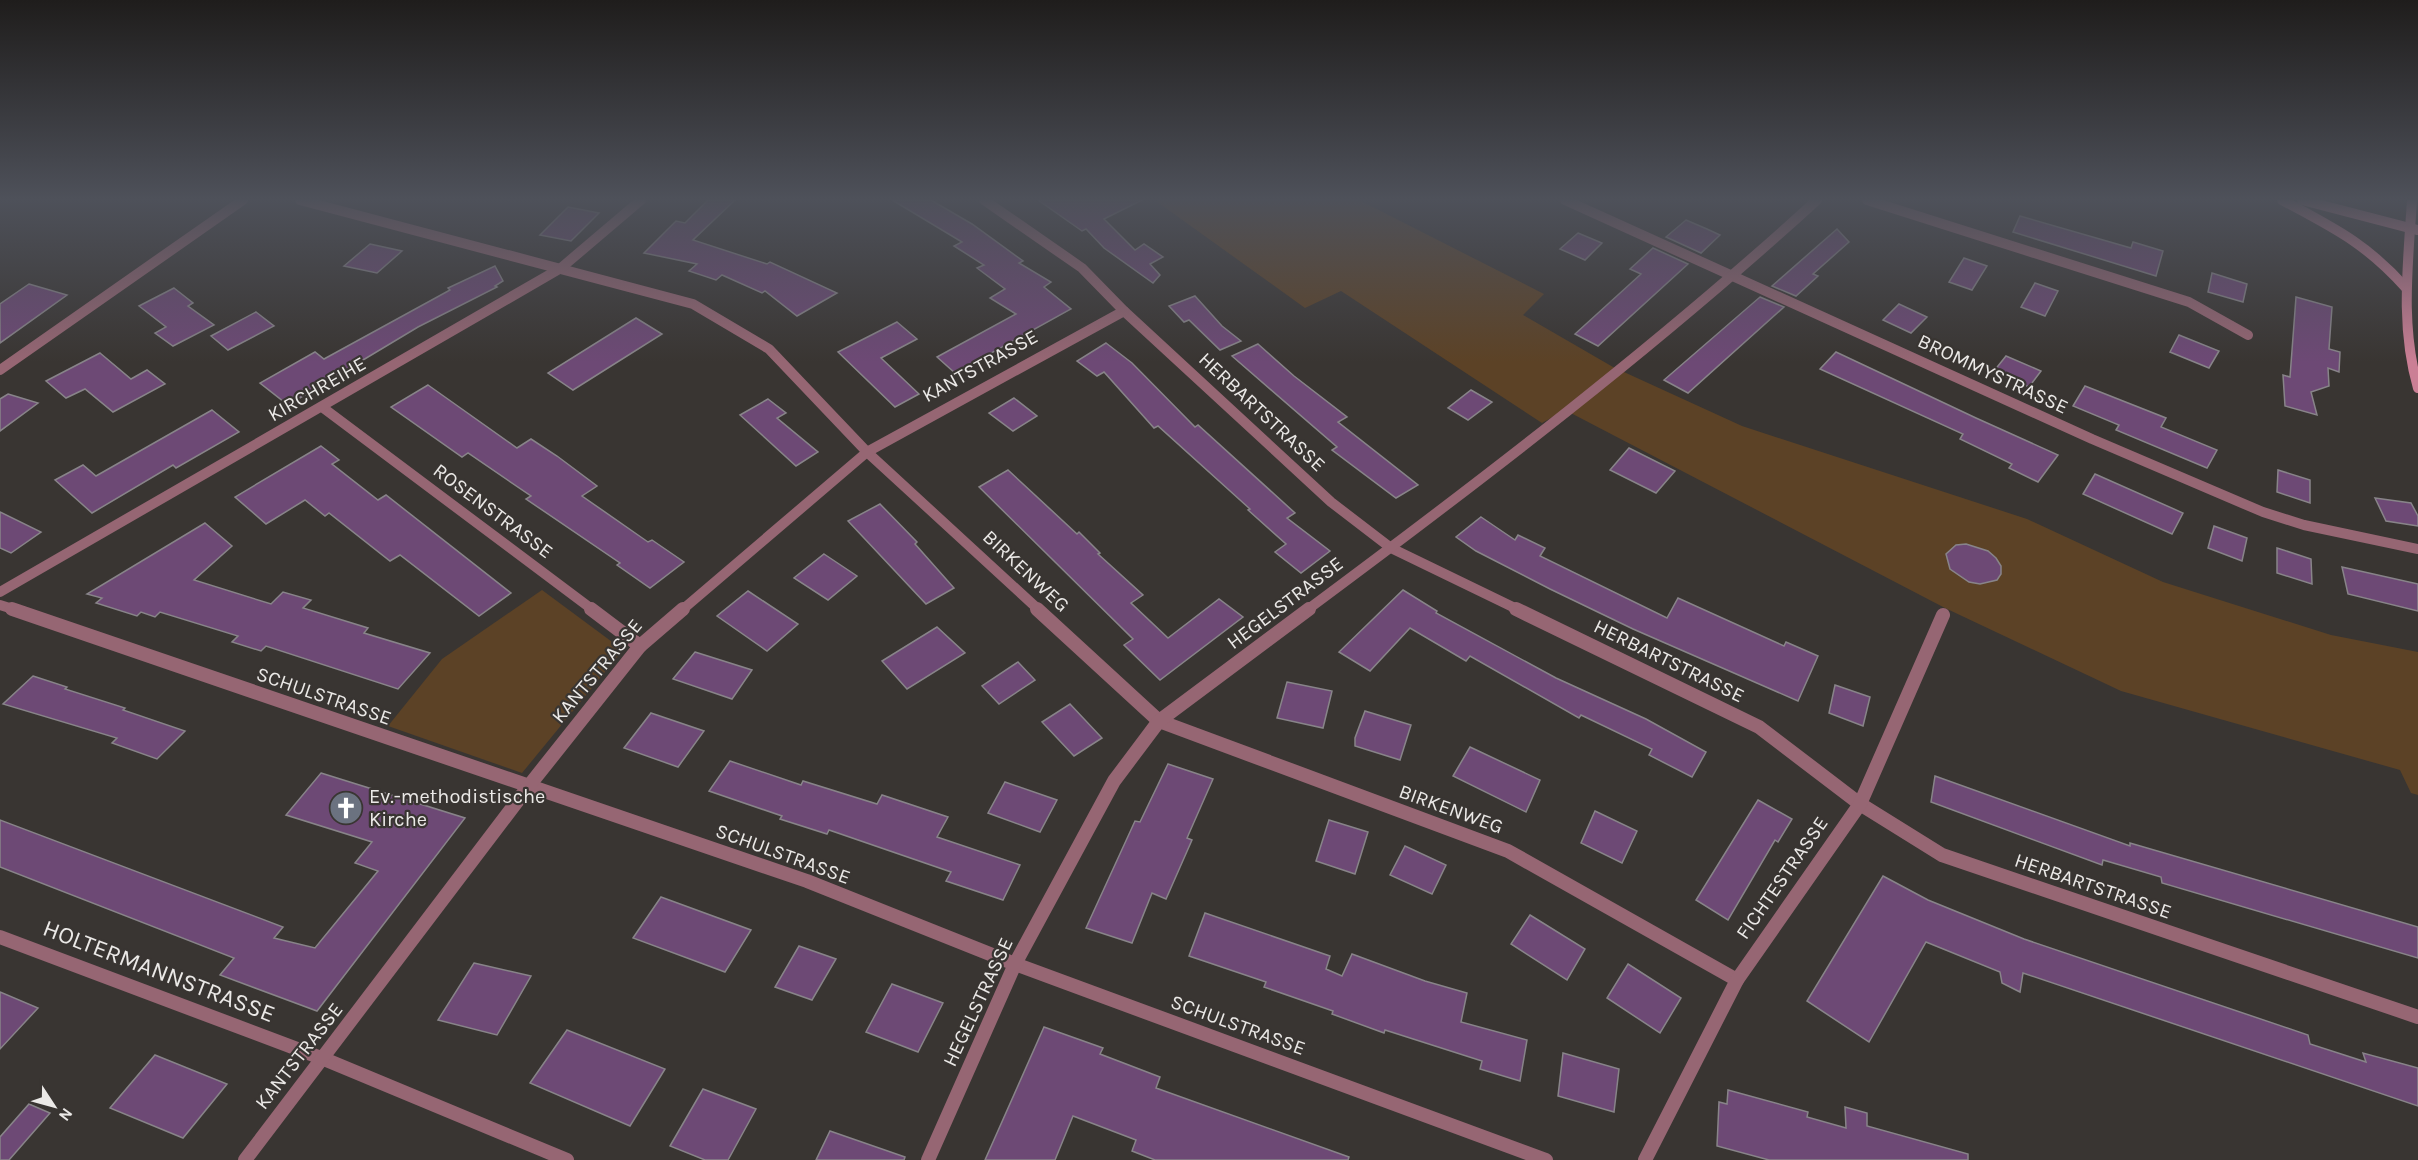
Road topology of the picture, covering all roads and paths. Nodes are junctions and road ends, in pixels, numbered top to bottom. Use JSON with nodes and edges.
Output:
{"nodes":[{"id":1,"x":166,"y":254,"type":"edge"},
{"id":2,"x":508,"y":254,"type":"edge"},
{"id":3,"x":577,"y":254,"type":"edge"},
{"id":4,"x":1062,"y":254,"type":"edge"},
{"id":5,"x":1685,"y":254,"type":"edge"},
{"id":6,"x":1758,"y":254,"type":"edge"},
{"id":7,"x":2038,"y":254,"type":"edge"},
{"id":8,"x":2374,"y":254,"type":"edge"},
{"id":9,"x":2411,"y":254,"type":"edge"},
{"id":10,"x":561,"y":268,"type":"junction"},
{"id":11,"x":1734,"y":276,"type":"junction"},
{"id":12,"x":2406,"y":288,"type":"junction"},
{"id":13,"x":1124,"y":311,"type":"junction"},
{"id":14,"x":2248,"y":334,"type":"dead end"},
{"id":15,"x":0,"y":370,"type":"edge"},
{"id":16,"x":2418,"y":387,"type":"edge"},
{"id":17,"x":322,"y":407,"type":"junction"},
{"id":18,"x":867,"y":452,"type":"junction"},
{"id":19,"x":1391,"y":548,"type":"junction"},
{"id":20,"x":2418,"y":549,"type":"edge"},
{"id":21,"x":0,"y":592,"type":"edge"},
{"id":22,"x":0,"y":605,"type":"edge"},
{"id":23,"x":1943,"y":615,"type":"dead end"},
{"id":24,"x":640,"y":646,"type":"junction"},
{"id":25,"x":1159,"y":721,"type":"junction"},
{"id":26,"x":528,"y":787,"type":"junction"},
{"id":27,"x":1860,"y":804,"type":"junction"},
{"id":28,"x":0,"y":937,"type":"edge"},
{"id":29,"x":1015,"y":964,"type":"junction"},
{"id":30,"x":1737,"y":980,"type":"junction"},
{"id":31,"x":2418,"y":1017,"type":"edge"},
{"id":32,"x":324,"y":1059,"type":"junction"},
{"id":33,"x":244,"y":1160,"type":"edge"},
{"id":34,"x":567,"y":1160,"type":"edge"},
{"id":35,"x":928,"y":1160,"type":"edge"},
{"id":36,"x":1546,"y":1160,"type":"edge"},
{"id":37,"x":1645,"y":1160,"type":"edge"}],
"edges":[{"from":1,"to":15,"type":"street"},
{"from":2,"to":10,"type":"street","name":"BIRKENWEG"},
{"from":3,"to":10,"type":"street","name":"KIRCHREIHE"},
{"from":4,"to":13,"type":"street","name":"HERBARTSTRASSE"},
{"from":5,"to":11,"type":"street","name":"BROMMYSTRASSE"},
{"from":6,"to":11,"type":"street","name":"HEGELSTRASSE"},
{"from":7,"to":14,"type":"street"},
{"from":8,"to":12,"type":"main road"},
{"from":9,"to":12,"type":"main road"},
{"from":10,"to":17,"type":"street","name":"KIRCHREIHE"},
{"from":10,"to":18,"type":"street","name":"BIRKENWEG"},
{"from":11,"to":19,"type":"street","name":"HEGELSTRASSE"},
{"from":11,"to":20,"type":"street","name":"BROMMYSTRASSE"},
{"from":12,"to":16,"type":"main road"},
{"from":13,"to":18,"type":"street","name":"KANTSTRASSE"},
{"from":13,"to":19,"type":"street","name":"HERBARTSTRASSE"},
{"from":17,"to":21,"type":"street","name":"KIRCHREIHE"},
{"from":17,"to":24,"type":"street","name":"ROSENSTRASSE"},
{"from":18,"to":24,"type":"street","name":"KANTSTRASSE"},
{"from":18,"to":25,"type":"street","name":"BIRKENWEG"},
{"from":19,"to":25,"type":"street","name":"HEGELSTRASSE"},
{"from":19,"to":27,"type":"street","name":"HERBARTSTRASSE"},
{"from":22,"to":26,"type":"street","name":"SCHULSTRASSE"},
{"from":23,"to":27,"type":"street","name":"FICHTESTRASSE"},
{"from":24,"to":26,"type":"street","name":"KANTSTRASSE"},
{"from":25,"to":29,"type":"street","name":"HEGELSTRASSE"},
{"from":25,"to":30,"type":"street","name":"BIRKENWEG"},
{"from":26,"to":29,"type":"street","name":"SCHULSTRASSE"},
{"from":26,"to":32,"type":"street","name":"KANTSTRASSE"},
{"from":27,"to":30,"type":"street","name":"FICHTESTRASSE"},
{"from":27,"to":31,"type":"street","name":"HERBARTSTRASSE"},
{"from":28,"to":32,"type":"street","name":"HOLTERMANNSTRASSE"},
{"from":29,"to":35,"type":"street","name":"HEGELSTRASSE"},
{"from":29,"to":36,"type":"street","name":"SCHULSTRASSE"},
{"from":30,"to":37,"type":"street","name":"FICHTESTRASSE"},
{"from":32,"to":33,"type":"street","name":"KANTSTRASSE"},
{"from":32,"to":34,"type":"street","name":"HOLTERMANNSTRASSE"}]}
